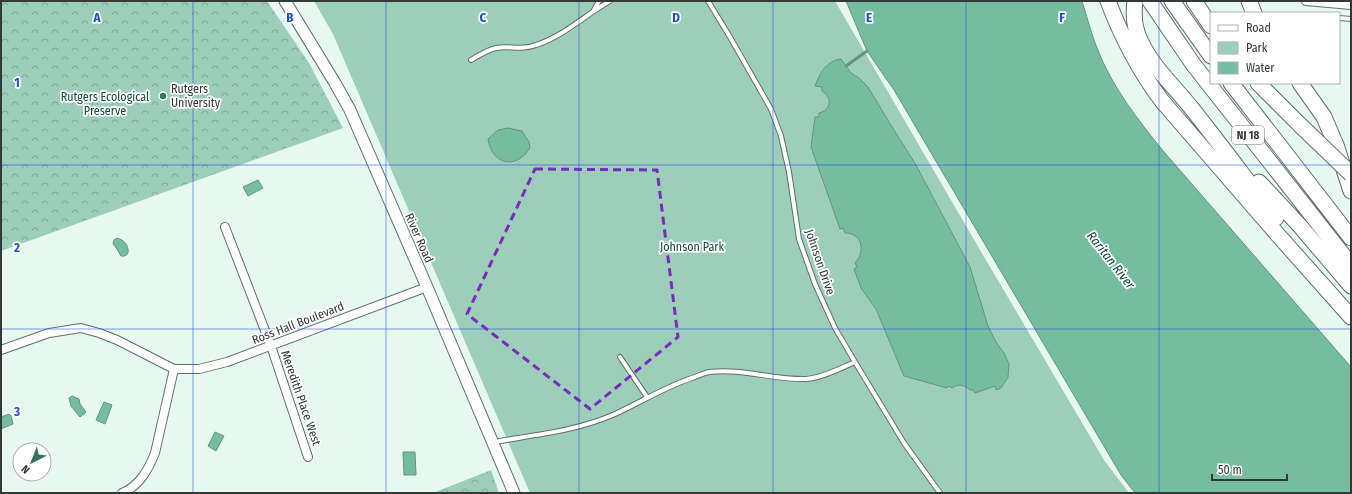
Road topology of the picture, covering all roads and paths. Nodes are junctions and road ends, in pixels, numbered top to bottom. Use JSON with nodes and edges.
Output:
{"nodes":[{"id":1,"x":285,"y":1,"type":"edge"},
{"id":2,"x":599,"y":1,"type":"edge"},
{"id":3,"x":610,"y":1,"type":"edge"},
{"id":4,"x":708,"y":1,"type":"edge"},
{"id":5,"x":1108,"y":1,"type":"edge"},
{"id":6,"x":1135,"y":1,"type":"edge"},
{"id":7,"x":1150,"y":1,"type":"edge"},
{"id":8,"x":1172,"y":1,"type":"edge"},
{"id":9,"x":1194,"y":1,"type":"edge"},
{"id":10,"x":1249,"y":1,"type":"edge"},
{"id":11,"x":1306,"y":1,"type":"edge"},
{"id":12,"x":1351,"y":5,"type":"edge"},
{"id":13,"x":594,"y":10,"type":"junction"},
{"id":14,"x":1254,"y":12,"type":"edge"},
{"id":15,"x":1340,"y":18,"type":"edge"},
{"id":16,"x":1351,"y":19,"type":"edge"},
{"id":17,"x":1210,"y":25,"type":"edge"},
{"id":18,"x":1210,"y":55,"type":"edge"},
{"id":19,"x":471,"y":60,"type":"dead end"},
{"id":20,"x":1232,"y":84,"type":"edge"},
{"id":21,"x":1259,"y":84,"type":"edge"},
{"id":22,"x":1301,"y":84,"type":"edge"},
{"id":23,"x":1192,"y":109,"type":"junction"},
{"id":24,"x":1351,"y":174,"type":"edge"},
{"id":25,"x":1351,"y":191,"type":"edge"},
{"id":26,"x":225,"y":227,"type":"dead end"},
{"id":27,"x":1351,"y":238,"type":"edge"},
{"id":28,"x":1351,"y":265,"type":"edge"},
{"id":29,"x":1351,"y":286,"type":"edge"},
{"id":30,"x":427,"y":287,"type":"junction"},
{"id":31,"x":1351,"y":316,"type":"edge"},
{"id":32,"x":271,"y":346,"type":"junction"},
{"id":33,"x":1,"y":350,"type":"edge"},
{"id":34,"x":620,"y":357,"type":"dead end"},
{"id":35,"x":855,"y":362,"type":"junction"},
{"id":36,"x":174,"y":369,"type":"junction"},
{"id":37,"x":647,"y":397,"type":"junction"},
{"id":38,"x":493,"y":442,"type":"junction"},
{"id":39,"x":308,"y":457,"type":"dead end"},
{"id":40,"x":122,"y":493,"type":"edge"},
{"id":41,"x":514,"y":493,"type":"edge"},
{"id":42,"x":940,"y":493,"type":"edge"}],
"edges":[{"from":1,"to":30,"type":"street","name":"River Road"},
{"from":2,"to":13,"type":"lane"},
{"from":3,"to":13,"type":"lane"},
{"from":4,"to":35,"type":"lane","name":"Johnson Drive"},
{"from":5,"to":31,"type":"highway"},
{"from":6,"to":23,"type":"highway"},
{"from":7,"to":28,"type":"highway","number":"NJ 18"},
{"from":8,"to":18,"type":"highway"},
{"from":9,"to":17,"type":"highway"},
{"from":10,"to":14,"type":"highway"},
{"from":11,"to":12,"type":"street"},
{"from":13,"to":19,"type":"lane"},
{"from":15,"to":16,"type":"lane"},
{"from":20,"to":27,"type":"highway","number":"NJ 18"},
{"from":21,"to":24,"type":"highway","bridge":true},
{"from":22,"to":25,"type":"highway"},
{"from":23,"to":29,"type":"highway"},
{"from":23,"to":31,"type":"highway"},
{"from":26,"to":32,"type":"street","name":"Meredith Place West"},
{"from":30,"to":32,"type":"street","name":"Ross Hall Boulevard"},
{"from":30,"to":38,"type":"street","name":"River Road"},
{"from":32,"to":36,"type":"street","name":"Ross Hall Boulevard"},
{"from":32,"to":39,"type":"street","name":"Meredith Place West"},
{"from":33,"to":36,"type":"street"},
{"from":34,"to":37,"type":"lane"},
{"from":35,"to":37,"type":"lane"},
{"from":35,"to":42,"type":"lane","name":"Johnson Drive"},
{"from":36,"to":40,"type":"street"},
{"from":37,"to":38,"type":"lane"},
{"from":38,"to":41,"type":"street","name":"River Road"}]}
